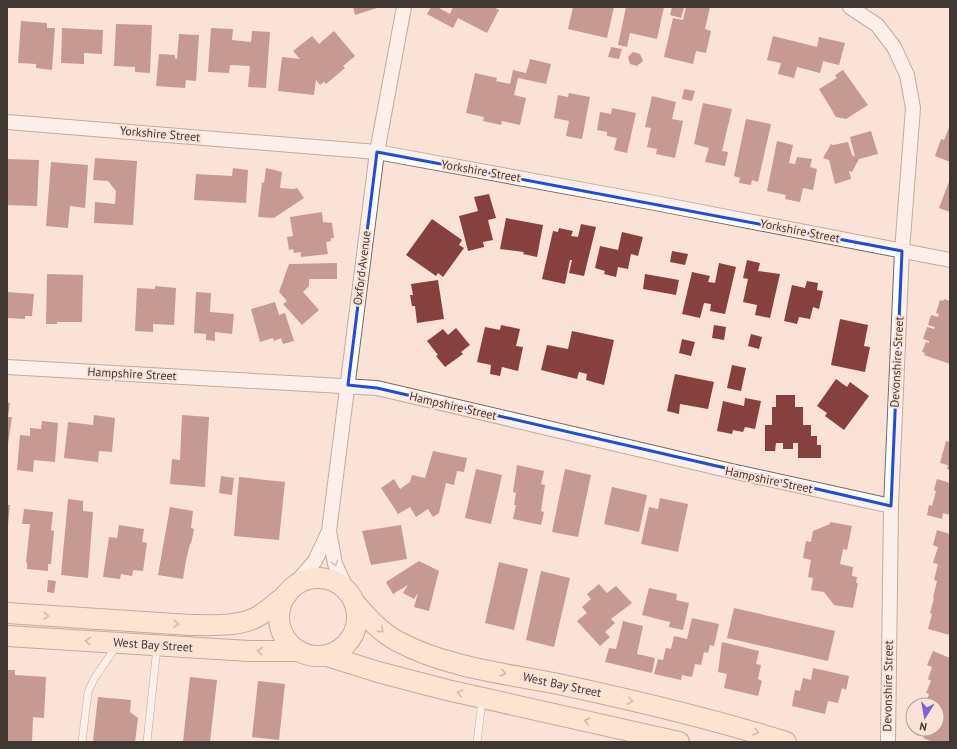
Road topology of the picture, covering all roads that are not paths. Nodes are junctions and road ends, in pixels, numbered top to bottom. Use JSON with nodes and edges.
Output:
{"nodes":[{"id":1,"x":404,"y":7,"type":"edge"},
{"id":2,"x":850,"y":7,"type":"edge"},
{"id":3,"x":7,"y":122,"type":"edge"},
{"id":4,"x":377,"y":152,"type":"junction"},
{"id":5,"x":902,"y":251,"type":"junction"},
{"id":6,"x":950,"y":260,"type":"edge"},
{"id":7,"x":7,"y":367,"type":"edge"},
{"id":8,"x":348,"y":385,"type":"junction"},
{"id":9,"x":890,"y":506,"type":"junction"},
{"id":10,"x":329,"y":531,"type":"junction"},
{"id":11,"x":290,"y":589,"type":"junction"},
{"id":12,"x":352,"y":598,"type":"junction"},
{"id":13,"x":7,"y":613,"type":"edge"},
{"id":14,"x":7,"y":636,"type":"edge"},
{"id":15,"x":119,"y":643,"type":"junction"},
{"id":16,"x":158,"y":645,"type":"junction"},
{"id":17,"x":298,"y":651,"type":"junction"},
{"id":18,"x":326,"y":656,"type":"junction"},
{"id":19,"x":482,"y":698,"type":"junction"},
{"id":20,"x":82,"y":742,"type":"edge"},
{"id":21,"x":148,"y":742,"type":"edge"},
{"id":22,"x":477,"y":742,"type":"edge"},
{"id":23,"x":679,"y":742,"type":"edge"},
{"id":24,"x":786,"y":742,"type":"edge"},
{"id":25,"x":888,"y":742,"type":"edge"}],
"edges":[{"from":1,"to":4,"type":"street","name":"Oxford Avenue"},
{"from":2,"to":5,"type":"street","name":"Devonshire Street"},
{"from":3,"to":4,"type":"street","name":"Yorkshire Street"},
{"from":4,"to":5,"type":"street","name":"Yorkshire Street"},
{"from":4,"to":8,"type":"street","name":"Oxford Avenue"},
{"from":5,"to":6,"type":"street","name":"Yorkshire Street"},
{"from":5,"to":9,"type":"street","name":"Devonshire Street"},
{"from":7,"to":8,"type":"street","name":"Hampshire Street"},
{"from":8,"to":9,"type":"street","name":"Hampshire Street"},
{"from":8,"to":10,"type":"street","name":"Oxford Avenue"},
{"from":9,"to":25,"type":"street","name":"Devonshire Street"},
{"from":10,"to":11,"type":"street","name":"Oxford Avenue"},
{"from":10,"to":12,"type":"street","name":"Oxford Avenue","one_way":true},
{"from":11,"to":12,"type":"main road"},
{"from":13,"to":11,"type":"main road","name":"West Bay Street","one_way":true},
{"from":11,"to":17,"type":"main road"},
{"from":12,"to":18,"type":"main road"},
{"from":12,"to":24,"type":"main road","name":"West Bay Street","one_way":true},
{"from":15,"to":14,"type":"main road","name":"West Bay Street","one_way":true},
{"from":15,"to":16,"type":"main road","name":"West Bay Street"},
{"from":15,"to":20,"type":"lane"},
{"from":17,"to":16,"type":"main road","name":"West Bay Street","one_way":true},
{"from":16,"to":21,"type":"lane"},
{"from":17,"to":18,"type":"main road"},
{"from":19,"to":18,"type":"main road","one_way":true},
{"from":19,"to":22,"type":"lane"},
{"from":23,"to":19,"type":"main road","one_way":true}]}
